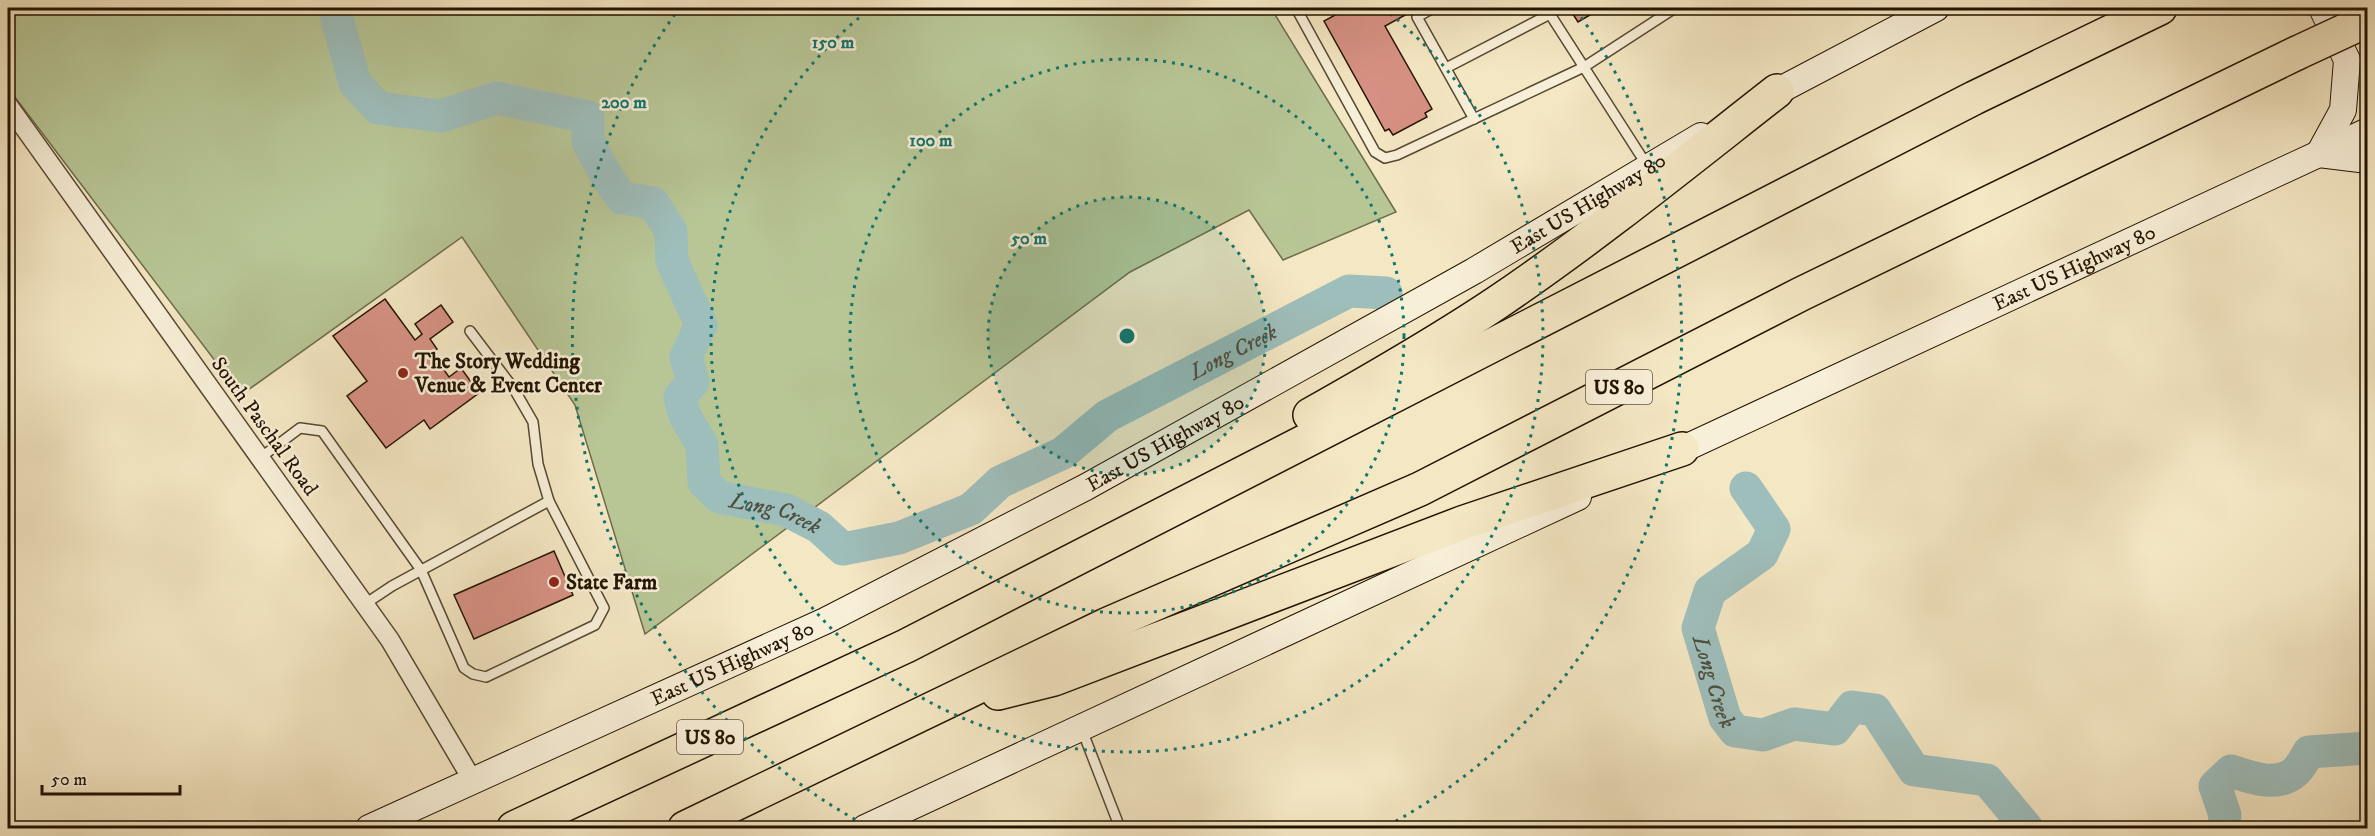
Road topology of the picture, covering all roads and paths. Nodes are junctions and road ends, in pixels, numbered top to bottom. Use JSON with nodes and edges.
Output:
{"nodes":[{"id":1,"x":1296,"y":8,"type":"edge"},
{"id":2,"x":1433,"y":8,"type":"edge"},
{"id":3,"x":1675,"y":8,"type":"edge"},
{"id":4,"x":1936,"y":8,"type":"edge"},
{"id":5,"x":2160,"y":8,"type":"edge"},
{"id":6,"x":2322,"y":8,"type":"edge"},
{"id":7,"x":1548,"y":11,"type":"edge"},
{"id":8,"x":2367,"y":20,"type":"edge"},
{"id":9,"x":1584,"y":67,"type":"junction"},
{"id":10,"x":1446,"y":68,"type":"junction"},
{"id":11,"x":1777,"y":91,"type":"junction"},
{"id":12,"x":8,"y":105,"type":"edge"},
{"id":13,"x":1474,"y":119,"type":"junction"},
{"id":14,"x":2367,"y":131,"type":"edge"},
{"id":15,"x":2319,"y":153,"type":"junction"},
{"id":16,"x":2367,"y":160,"type":"edge"},
{"id":17,"x":1648,"y":167,"type":"junction"},
{"id":18,"x":470,"y":331,"type":"dead end"},
{"id":19,"x":1682,"y":449,"type":"junction"},
{"id":20,"x":260,"y":458,"type":"junction"},
{"id":21,"x":549,"y":501,"type":"junction"},
{"id":22,"x":421,"y":570,"type":"junction"},
{"id":23,"x":365,"y":604,"type":"junction"},
{"id":24,"x":906,"y":646,"type":"junction"},
{"id":25,"x":935,"y":708,"type":"junction"},
{"id":26,"x":1081,"y":728,"type":"junction"},
{"id":27,"x":473,"y":781,"type":"junction"},
{"id":28,"x":369,"y":828,"type":"edge"},
{"id":29,"x":514,"y":828,"type":"edge"},
{"id":30,"x":685,"y":828,"type":"edge"},
{"id":31,"x":865,"y":828,"type":"edge"},
{"id":32,"x":1120,"y":828,"type":"edge"}],
"edges":[{"from":1,"to":13,"type":"lane"},
{"from":2,"to":10,"type":"lane"},
{"from":3,"to":9,"type":"lane"},
{"from":4,"to":11,"type":"main road","name":"East US Highway 80"},
{"from":5,"to":24,"type":"highway","number":"US 80"},
{"from":6,"to":15,"type":"main road"},
{"from":7,"to":9,"type":"lane"},
{"from":7,"to":10,"type":"lane"},
{"from":8,"to":25,"type":"highway","number":"US 80","bridge":true},
{"from":9,"to":13,"type":"lane"},
{"from":9,"to":17,"type":"lane"},
{"from":10,"to":13,"type":"lane"},
{"from":11,"to":17,"type":"main road","name":"East US Highway 80"},
{"from":11,"to":24,"type":"highway"},
{"from":12,"to":20,"type":"street","name":"South Paschal Road"},
{"from":14,"to":15,"type":"main road","name":"East US Highway 80"},
{"from":15,"to":16,"type":"main road"},
{"from":15,"to":19,"type":"main road","name":"East US Highway 80"},
{"from":17,"to":27,"type":"main road","name":"East US Highway 80"},
{"from":18,"to":21,"type":"lane"},
{"from":19,"to":25,"type":"highway"},
{"from":19,"to":26,"type":"main road","name":"East US Highway 80"},
{"from":20,"to":22,"type":"lane"},
{"from":20,"to":23,"type":"street","name":"South Paschal Road"},
{"from":21,"to":22,"type":"lane"},
{"from":21,"to":22,"type":"lane"},
{"from":22,"to":23,"type":"lane"},
{"from":23,"to":27,"type":"street","name":"South Paschal Road"},
{"from":24,"to":29,"type":"highway","number":"US 80"},
{"from":25,"to":30,"type":"highway","number":"US 80"},
{"from":26,"to":31,"type":"main road","name":"East US Highway 80"},
{"from":26,"to":32,"type":"lane"},
{"from":27,"to":28,"type":"main road","name":"East US Highway 80"}]}
